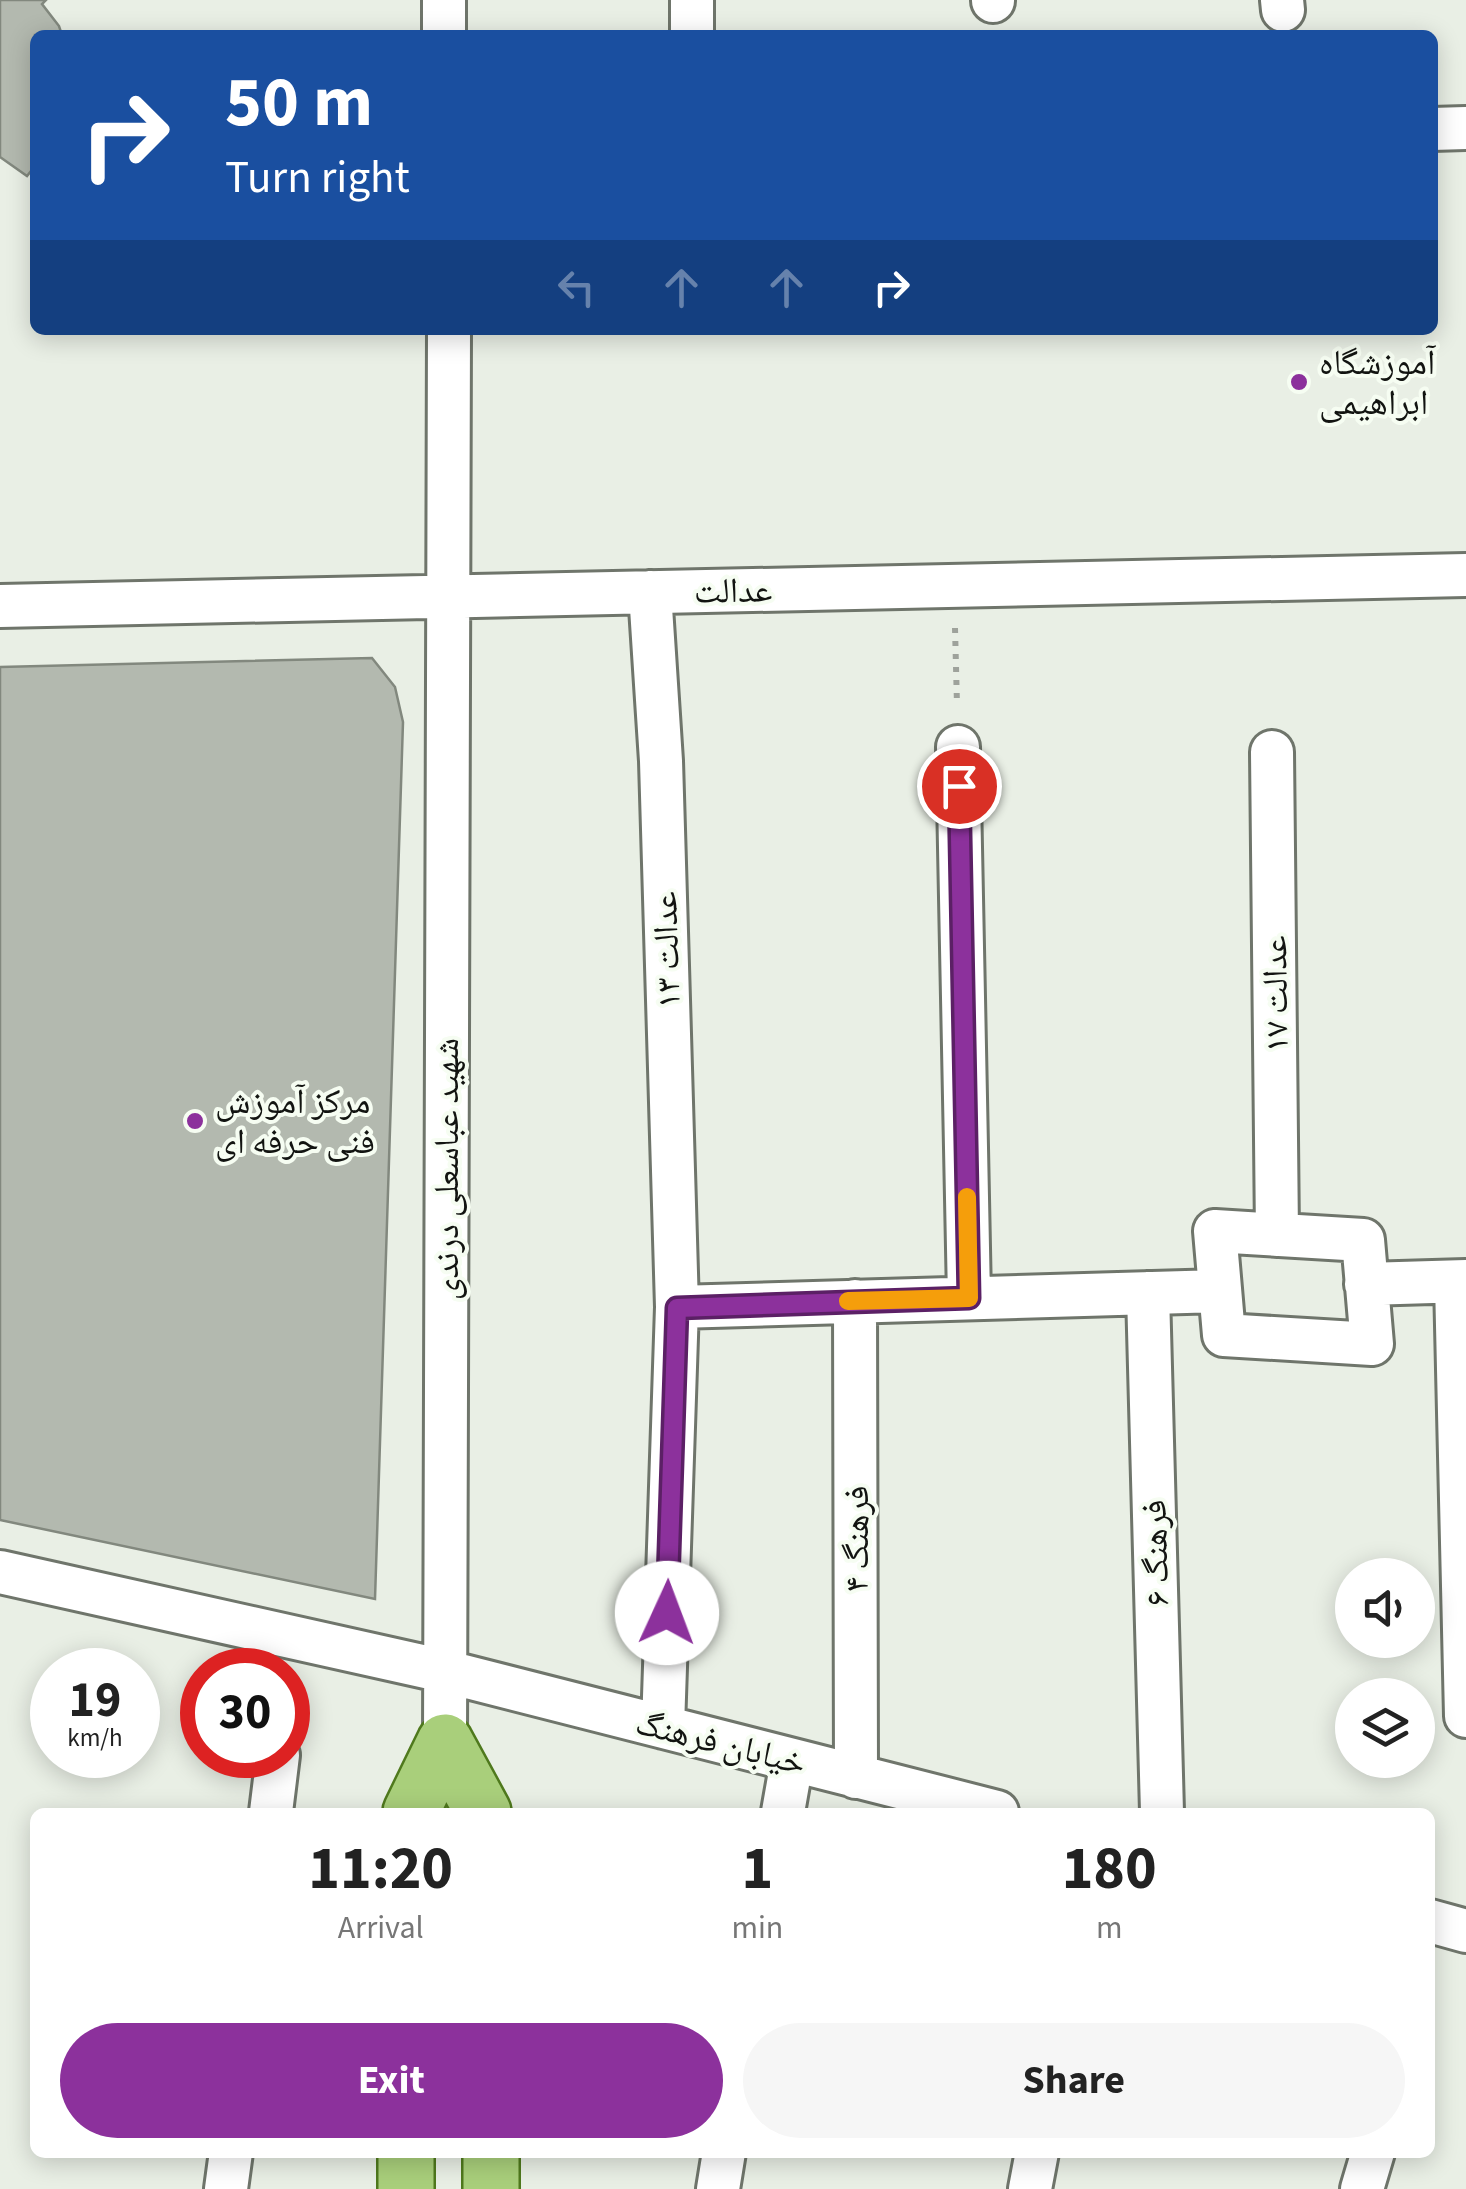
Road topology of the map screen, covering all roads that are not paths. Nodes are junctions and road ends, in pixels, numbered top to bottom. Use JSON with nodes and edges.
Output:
{"nodes":[{"id":1,"x":444,"y":0,"type":"edge"},
{"id":2,"x":692,"y":0,"type":"edge"},
{"id":3,"x":444,"y":30,"type":"edge"},
{"id":4,"x":692,"y":30,"type":"edge"},
{"id":5,"x":1466,"y":128,"type":"edge"},
{"id":6,"x":1438,"y":129,"type":"edge"},
{"id":7,"x":449,"y":335,"type":"edge"},
{"id":8,"x":1466,"y":575,"type":"edge"},
{"id":9,"x":650,"y":592,"type":"junction"},
{"id":10,"x":448,"y":596,"type":"junction"},
{"id":11,"x":0,"y":606,"type":"edge"},
{"id":12,"x":958,"y":746,"type":"road end"},
{"id":13,"x":1272,"y":752,"type":"dead end"},
{"id":14,"x":1278,"y":1234,"type":"junction"},
{"id":15,"x":1461,"y":1282,"type":"edge"},
{"id":16,"x":1366,"y":1284,"type":"junction"},
{"id":17,"x":1220,"y":1291,"type":"junction"},
{"id":18,"x":1148,"y":1293,"type":"junction"},
{"id":19,"x":969,"y":1298,"type":"junction"},
{"id":20,"x":855,"y":1301,"type":"junction"},
{"id":21,"x":677,"y":1308,"type":"junction"},
{"id":22,"x":0,"y":1572,"type":"edge"},
{"id":23,"x":256,"y":1648,"type":"edge"},
{"id":24,"x":310,"y":1660,"type":"edge"},
{"id":25,"x":444,"y":1671,"type":"junction"},
{"id":26,"x":1466,"y":1716,"type":"edge"},
{"id":27,"x":664,"y":1727,"type":"junction"},
{"id":28,"x":445,"y":1742,"type":"junction"},
{"id":29,"x":792,"y":1761,"type":"junction"},
{"id":30,"x":856,"y":1777,"type":"junction"},
{"id":31,"x":275,"y":1778,"type":"edge"},
{"id":32,"x":271,"y":1808,"type":"edge"},
{"id":33,"x":412,"y":1808,"type":"edge"},
{"id":34,"x":481,"y":1808,"type":"edge"},
{"id":35,"x":784,"y":1808,"type":"edge"},
{"id":36,"x":982,"y":1808,"type":"edge"},
{"id":37,"x":1162,"y":1808,"type":"edge"},
{"id":38,"x":229,"y":2158,"type":"edge"},
{"id":39,"x":406,"y":2158,"type":"edge"},
{"id":40,"x":491,"y":2158,"type":"edge"},
{"id":41,"x":723,"y":2158,"type":"edge"},
{"id":42,"x":1036,"y":2158,"type":"edge"},
{"id":43,"x":1371,"y":2158,"type":"edge"},
{"id":44,"x":226,"y":2189,"type":"edge"},
{"id":45,"x":406,"y":2189,"type":"edge"},
{"id":46,"x":492,"y":2189,"type":"edge"},
{"id":47,"x":718,"y":2189,"type":"edge"},
{"id":48,"x":1030,"y":2189,"type":"edge"},
{"id":49,"x":1362,"y":2189,"type":"edge"}],
"edges":[{"from":1,"to":3,"type":"street"},
{"from":2,"to":4,"type":"street"},
{"from":5,"to":6,"type":"street"},
{"from":7,"to":10,"type":"street","name":"شهید عباسعلی درندی"},
{"from":8,"to":9,"type":"street","name":"عدالت"},
{"from":9,"to":10,"type":"street","name":"عدالت"},
{"from":9,"to":21,"type":"street","name":"عدالت ۱۳"},
{"from":10,"to":11,"type":"street","name":"عدالت"},
{"from":10,"to":25,"type":"street","name":"شهید عباسعلی درندی"},
{"from":12,"to":19,"type":"street"},
{"from":13,"to":14,"type":"street","name":"عدالت ۱۷"},
{"from":14,"to":16,"type":"street"},
{"from":14,"to":17,"type":"street"},
{"from":15,"to":16,"type":"street"},
{"from":15,"to":26,"type":"street"},
{"from":16,"to":17,"type":"street"},
{"from":17,"to":18,"type":"street"},
{"from":18,"to":19,"type":"street"},
{"from":18,"to":37,"type":"street","name":"فرهنگ ۶"},
{"from":19,"to":20,"type":"street"},
{"from":20,"to":21,"type":"street"},
{"from":20,"to":30,"type":"street","name":"فرهنگ ۴"},
{"from":21,"to":27,"type":"street","name":"عدالت ۱۳"},
{"from":22,"to":23,"type":"street","name":"خیابان فرهنگ"},
{"from":24,"to":25,"type":"street","name":"خیابان فرهنگ"},
{"from":25,"to":27,"type":"street","name":"خیابان فرهنگ"},
{"from":25,"to":28,"type":"street","name":"شهید عباسعلی درندی"},
{"from":27,"to":29,"type":"street","name":"خیابان فرهنگ"},
{"from":28,"to":33,"type":"main road"},
{"from":28,"to":34,"type":"main road"},
{"from":29,"to":30,"type":"street","name":"خیابان فرهنگ"},
{"from":29,"to":35,"type":"street"},
{"from":30,"to":36,"type":"street","name":"خیابان فرهنگ"},
{"from":31,"to":32,"type":"street"},
{"from":38,"to":44,"type":"street"},
{"from":39,"to":45,"type":"main road"},
{"from":40,"to":46,"type":"main road"},
{"from":41,"to":47,"type":"street"},
{"from":42,"to":48,"type":"street"},
{"from":43,"to":49,"type":"street"}]}
